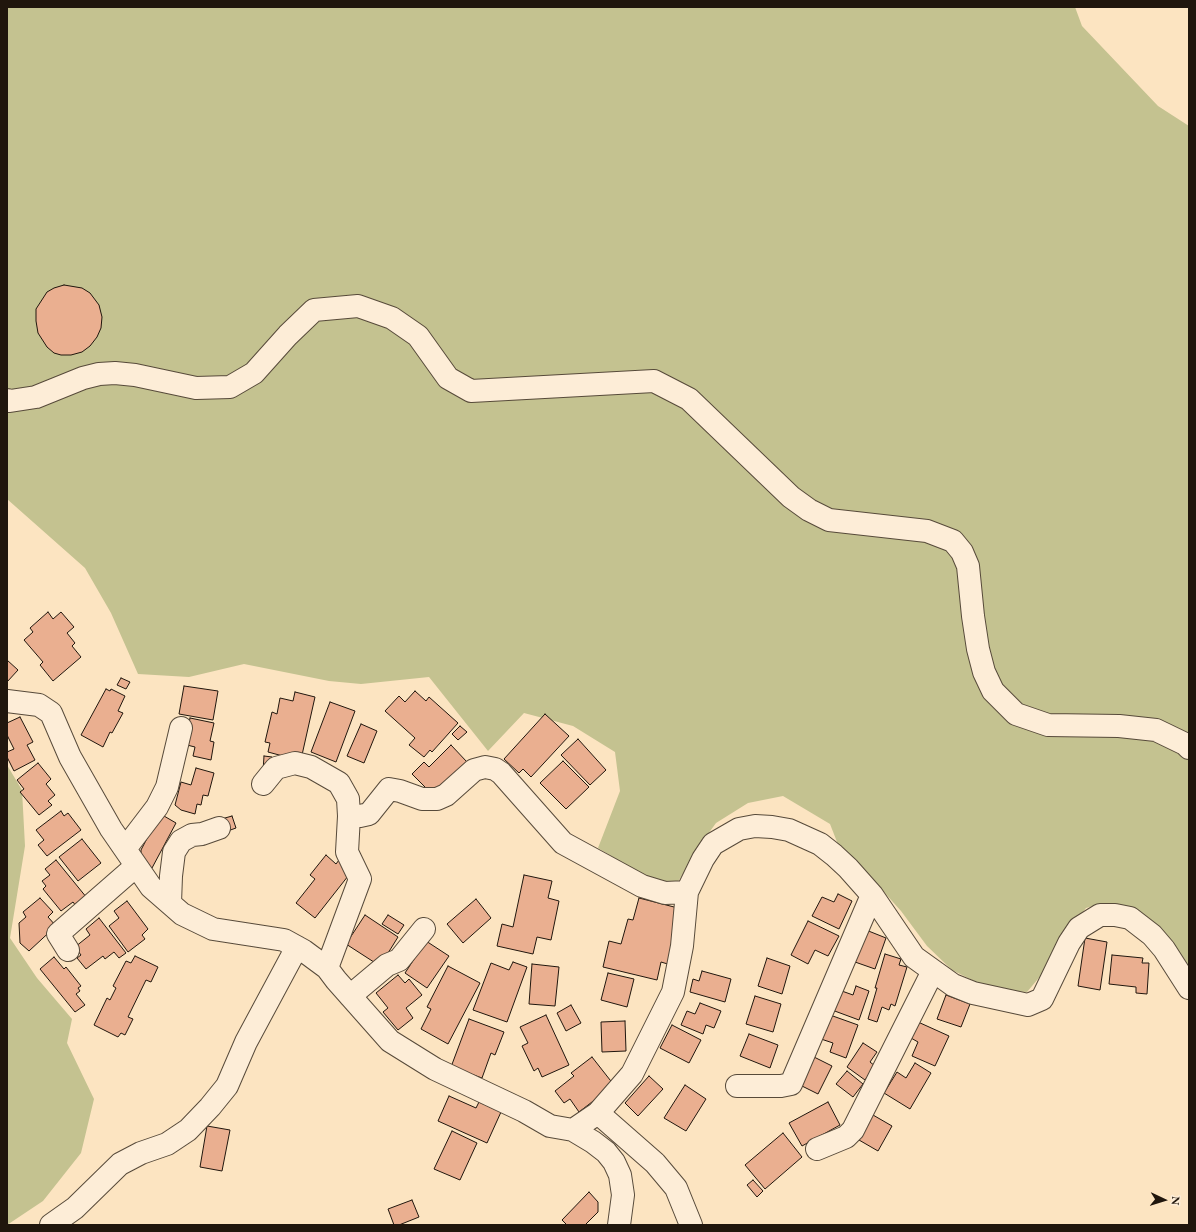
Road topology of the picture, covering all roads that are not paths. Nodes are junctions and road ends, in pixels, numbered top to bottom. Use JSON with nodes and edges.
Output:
{"nodes":[{"id":1,"x":7,"y":400,"type":"edge"},
{"id":2,"x":7,"y":701,"type":"edge"},
{"id":3,"x":181,"y":728,"type":"dead end"},
{"id":4,"x":1189,"y":748,"type":"edge"},
{"id":5,"x":263,"y":784,"type":"dead end"},
{"id":6,"x":349,"y":816,"type":"junction"},
{"id":7,"x":219,"y":828,"type":"dead end"},
{"id":8,"x":131,"y":857,"type":"junction"},
{"id":9,"x":687,"y":892,"type":"junction"},
{"id":10,"x":872,"y":895,"type":"junction"},
{"id":11,"x":170,"y":903,"type":"junction"},
{"id":12,"x":424,"y":929,"type":"dead end"},
{"id":13,"x":297,"y":947,"type":"junction"},
{"id":14,"x":68,"y":950,"type":"dead end"},
{"id":15,"x":327,"y":968,"type":"junction"},
{"id":16,"x":933,"y":972,"type":"junction"},
{"id":17,"x":1189,"y":988,"type":"edge"},
{"id":18,"x":350,"y":996,"type":"junction"},
{"id":19,"x":737,"y":1086,"type":"dead end"},
{"id":20,"x":598,"y":1113,"type":"junction"},
{"id":21,"x":573,"y":1130,"type":"junction"},
{"id":22,"x":817,"y":1149,"type":"dead end"},
{"id":23,"x":51,"y":1225,"type":"edge"},
{"id":24,"x":619,"y":1225,"type":"edge"},
{"id":25,"x":691,"y":1225,"type":"edge"}],
"edges":[{"from":1,"to":4,"type":"street"},
{"from":2,"to":8,"type":"street"},
{"from":3,"to":8,"type":"street"},
{"from":5,"to":6,"type":"street"},
{"from":6,"to":9,"type":"street"},
{"from":6,"to":15,"type":"street"},
{"from":7,"to":11,"type":"street"},
{"from":8,"to":11,"type":"street"},
{"from":8,"to":14,"type":"street"},
{"from":9,"to":10,"type":"street"},
{"from":9,"to":20,"type":"street"},
{"from":10,"to":16,"type":"street"},
{"from":10,"to":19,"type":"street"},
{"from":11,"to":13,"type":"street"},
{"from":12,"to":18,"type":"street"},
{"from":13,"to":15,"type":"street"},
{"from":13,"to":23,"type":"street"},
{"from":15,"to":18,"type":"street"},
{"from":16,"to":17,"type":"street"},
{"from":16,"to":22,"type":"street"},
{"from":18,"to":21,"type":"street"},
{"from":20,"to":21,"type":"street"},
{"from":20,"to":25,"type":"street"},
{"from":21,"to":24,"type":"street"}]}
